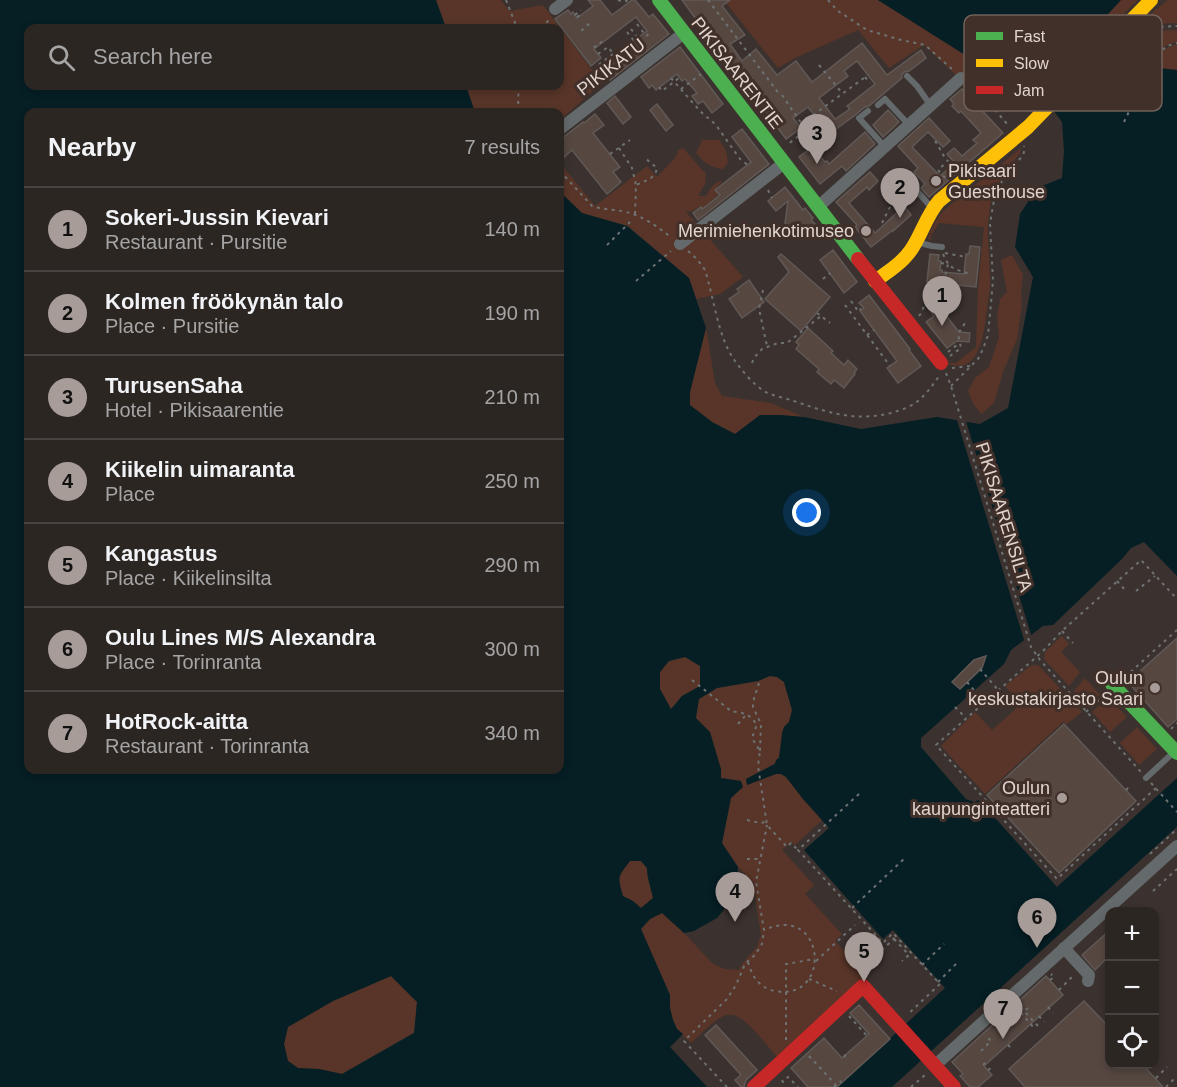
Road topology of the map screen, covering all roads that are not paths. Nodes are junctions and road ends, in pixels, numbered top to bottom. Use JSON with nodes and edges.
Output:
{"nodes":[{"id":1,"x":567,"y":0,"type":"edge"},
{"id":2,"x":659,"y":0,"type":"edge"},
{"id":3,"x":1151,"y":0,"type":"edge"},
{"id":4,"x":555,"y":9,"type":"dead end"},
{"id":5,"x":1136,"y":15,"type":"edge"},
{"id":6,"x":684,"y":33,"type":"junction"},
{"id":7,"x":907,"y":76,"type":"dead end"},
{"id":8,"x":961,"y":78,"type":"road end"},
{"id":9,"x":878,"y":105,"type":"dead end"},
{"id":10,"x":931,"y":106,"type":"junction"},
{"id":11,"x":868,"y":111,"type":"dead end"},
{"id":12,"x":1043,"y":111,"type":"edge"},
{"id":13,"x":909,"y":125,"type":"junction"},
{"id":14,"x":564,"y":126,"type":"edge"},
{"id":15,"x":885,"y":147,"type":"junction"},
{"id":16,"x":784,"y":163,"type":"junction"},
{"id":17,"x":909,"y":179,"type":"dead end"},
{"id":18,"x":818,"y":207,"type":"junction"},
{"id":19,"x":932,"y":208,"type":"junction"},
{"id":20,"x":916,"y":241,"type":"junction"},
{"id":21,"x":680,"y":244,"type":"road end"},
{"id":22,"x":942,"y":250,"type":"road end"},
{"id":23,"x":876,"y":281,"type":"junction"},
{"id":24,"x":941,"y":368,"type":"road end"},
{"id":25,"x":1113,"y":686,"type":"road end"},
{"id":26,"x":1176,"y":752,"type":"edge"},
{"id":27,"x":1146,"y":777,"type":"road end"},
{"id":28,"x":1177,"y":846,"type":"edge"},
{"id":29,"x":1064,"y":948,"type":"junction"},
{"id":30,"x":1088,"y":981,"type":"dead end"},
{"id":31,"x":933,"y":1065,"type":"junction"},
{"id":32,"x":754,"y":1087,"type":"edge"},
{"id":33,"x":954,"y":1087,"type":"edge"}],
"edges":[{"from":1,"to":4,"type":"street"},
{"from":2,"to":6,"type":"street","name":"PIKISAARENTIE"},
{"from":3,"to":5,"type":"street"},
{"from":6,"to":14,"type":"street","name":"PIKIKATU"},
{"from":6,"to":16,"type":"street","name":"PIKISAARENTIE"},
{"from":7,"to":10,"type":"lane"},
{"from":8,"to":10,"type":"street"},
{"from":9,"to":13,"type":"lane"},
{"from":10,"to":13,"type":"street"},
{"from":11,"to":15,"type":"lane"},
{"from":12,"to":19,"type":"street"},
{"from":13,"to":15,"type":"street"},
{"from":15,"to":18,"type":"street"},
{"from":16,"to":18,"type":"street","name":"PIKISAARENTIE"},
{"from":16,"to":21,"type":"street"},
{"from":17,"to":19,"type":"lane"},
{"from":18,"to":23,"type":"street","name":"PIKISAARENTIE"},
{"from":19,"to":20,"type":"street"},
{"from":20,"to":22,"type":"lane"},
{"from":20,"to":23,"type":"street"},
{"from":23,"to":24,"type":"street","name":"PIKISAARENTIE"},
{"from":25,"to":26,"type":"street"},
{"from":26,"to":27,"type":"lane"},
{"from":28,"to":29,"type":"street"},
{"from":29,"to":30,"type":"street"},
{"from":29,"to":31,"type":"street"},
{"from":31,"to":32,"type":"street"},
{"from":31,"to":33,"type":"street"}]}
